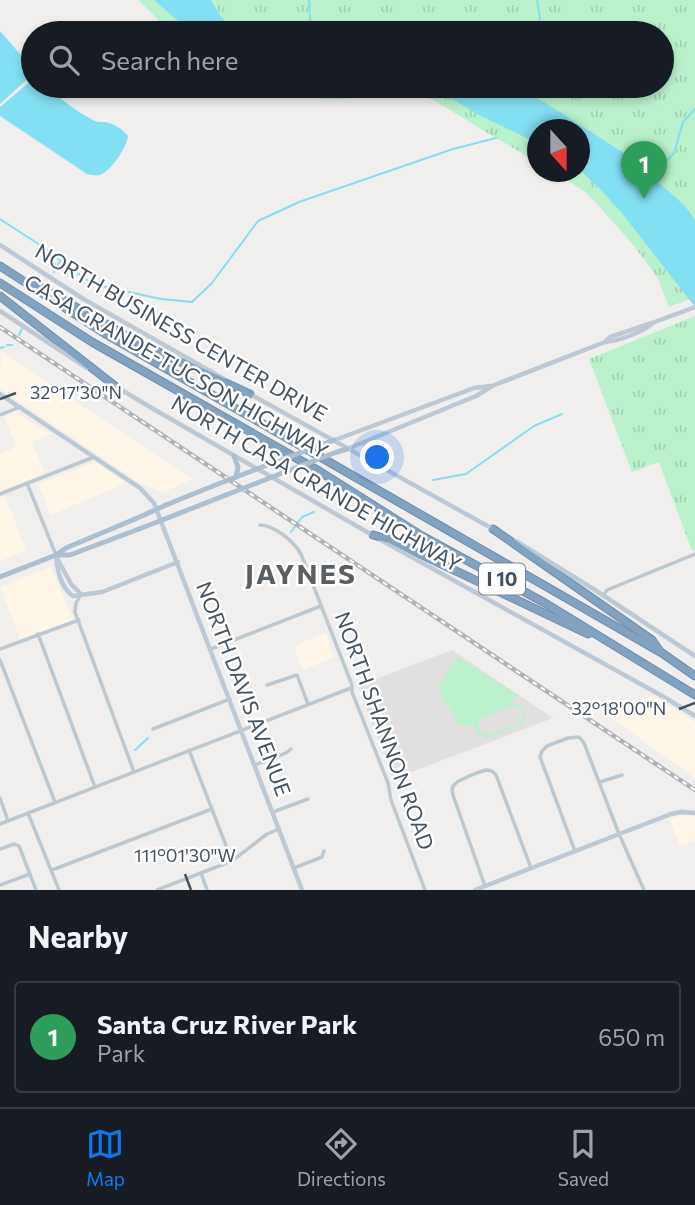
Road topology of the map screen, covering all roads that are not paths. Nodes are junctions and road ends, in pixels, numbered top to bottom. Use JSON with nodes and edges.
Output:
{"nodes":[{"id":1,"x":0,"y":245,"type":"edge"},
{"id":2,"x":0,"y":266,"type":"edge"},
{"id":3,"x":0,"y":283,"type":"edge"},
{"id":4,"x":0,"y":296,"type":"edge"},
{"id":5,"x":692,"y":308,"type":"edge"},
{"id":6,"x":0,"y":310,"type":"edge"},
{"id":7,"x":115,"y":386,"type":"junction"},
{"id":8,"x":492,"y":386,"type":"junction"},
{"id":9,"x":0,"y":394,"type":"edge"},
{"id":10,"x":250,"y":394,"type":"junction"},
{"id":11,"x":20,"y":407,"type":"junction"},
{"id":12,"x":0,"y":415,"type":"edge"},
{"id":13,"x":334,"y":440,"type":"junction"},
{"id":14,"x":367,"y":441,"type":"junction"},
{"id":15,"x":346,"y":449,"type":"junction"},
{"id":16,"x":233,"y":456,"type":"junction"},
{"id":17,"x":94,"y":457,"type":"junction"},
{"id":18,"x":367,"y":461,"type":"junction"},
{"id":19,"x":257,"y":469,"type":"junction"},
{"id":20,"x":238,"y":475,"type":"junction"},
{"id":21,"x":271,"y":477,"type":"junction"},
{"id":22,"x":27,"y":484,"type":"junction"},
{"id":23,"x":0,"y":494,"type":"edge"},
{"id":24,"x":260,"y":525,"type":"dead end"},
{"id":25,"x":492,"y":529,"type":"junction"},
{"id":26,"x":373,"y":535,"type":"junction"},
{"id":27,"x":695,"y":554,"type":"edge"},
{"id":28,"x":56,"y":555,"type":"junction"},
{"id":29,"x":178,"y":562,"type":"junction"},
{"id":30,"x":0,"y":577,"type":"edge"},
{"id":31,"x":81,"y":594,"type":"junction"},
{"id":32,"x":603,"y":596,"type":"junction"},
{"id":33,"x":321,"y":606,"type":"junction"},
{"id":34,"x":79,"y":620,"type":"junction"},
{"id":35,"x":38,"y":634,"type":"junction"},
{"id":36,"x":617,"y":646,"type":"junction"},
{"id":37,"x":0,"y":649,"type":"edge"},
{"id":38,"x":211,"y":649,"type":"junction"},
{"id":39,"x":662,"y":653,"type":"junction"},
{"id":40,"x":695,"y":656,"type":"edge"},
{"id":41,"x":0,"y":660,"type":"edge"},
{"id":42,"x":695,"y":676,"type":"edge"},
{"id":43,"x":267,"y":685,"type":"dead end"},
{"id":44,"x":351,"y":688,"type":"junction"},
{"id":45,"x":695,"y":695,"type":"edge"},
{"id":46,"x":230,"y":699,"type":"junction"},
{"id":47,"x":308,"y":704,"type":"junction"},
{"id":48,"x":695,"y":716,"type":"edge"},
{"id":49,"x":153,"y":729,"type":"dead end"},
{"id":50,"x":242,"y":730,"type":"junction"},
{"id":51,"x":291,"y":748,"type":"dead end"},
{"id":52,"x":189,"y":750,"type":"junction"},
{"id":53,"x":255,"y":765,"type":"junction"},
{"id":54,"x":134,"y":772,"type":"junction"},
{"id":55,"x":622,"y":775,"type":"dead end"},
{"id":56,"x":600,"y":782,"type":"junction"},
{"id":57,"x":95,"y":787,"type":"junction"},
{"id":58,"x":0,"y":798,"type":"edge"},
{"id":59,"x":308,"y":799,"type":"dead end"},
{"id":60,"x":55,"y":802,"type":"junction"},
{"id":61,"x":212,"y":809,"type":"junction"},
{"id":62,"x":273,"y":812,"type":"junction"},
{"id":63,"x":28,"y":813,"type":"junction"},
{"id":64,"x":695,"y":813,"type":"edge"},
{"id":65,"x":8,"y":821,"type":"junction"},
{"id":66,"x":0,"y":824,"type":"edge"},
{"id":67,"x":279,"y":829,"type":"junction"},
{"id":68,"x":619,"y":834,"type":"junction"},
{"id":69,"x":0,"y":849,"type":"edge"},
{"id":70,"x":324,"y":851,"type":"dead end"},
{"id":71,"x":575,"y":851,"type":"junction"},
{"id":72,"x":232,"y":861,"type":"junction"},
{"id":73,"x":294,"y":868,"type":"junction"},
{"id":74,"x":531,"y":868,"type":"junction"},
{"id":75,"x":52,"y":870,"type":"junction"},
{"id":76,"x":201,"y":873,"type":"junction"},
{"id":77,"x":30,"y":874,"type":"junction"},
{"id":78,"x":0,"y":885,"type":"edge"},
{"id":79,"x":485,"y":886,"type":"junction"},
{"id":80,"x":36,"y":890,"type":"edge"},
{"id":81,"x":60,"y":890,"type":"edge"},
{"id":82,"x":157,"y":890,"type":"edge"},
{"id":83,"x":207,"y":890,"type":"edge"},
{"id":84,"x":302,"y":890,"type":"edge"},
{"id":85,"x":425,"y":890,"type":"edge"},
{"id":86,"x":475,"y":890,"type":"edge"},
{"id":87,"x":644,"y":890,"type":"edge"}],
"edges":[{"from":1,"to":10,"type":"main road","name":"NORTH BUSINESS CENTER DRIVE"},
{"from":2,"to":10,"type":"highway"},
{"from":2,"to":39,"type":"highway","name":"CASA GRANDE-TUCSON HIGHWAY","number":"I 10"},
{"from":3,"to":36,"type":"highway","name":"CASA GRANDE-TUCSON HIGHWAY","number":"I 10"},
{"from":4,"to":7,"type":"highway"},
{"from":5,"to":8,"type":"main road"},
{"from":6,"to":7,"type":"main road","name":"NORTH CASA GRANDE HIGHWAY"},
{"from":7,"to":16,"type":"main road","name":"NORTH CASA GRANDE HIGHWAY"},
{"from":8,"to":13,"type":"main road"},
{"from":8,"to":14,"type":"main road"},
{"from":9,"to":11,"type":"main road"},
{"from":10,"to":13,"type":"main road","name":"NORTH BUSINESS CENTER DRIVE"},
{"from":11,"to":12,"type":"street"},
{"from":11,"to":17,"type":"main road"},
{"from":13,"to":15,"type":"main road","name":"NORTH BUSINESS CENTER DRIVE"},
{"from":13,"to":19,"type":"main road","bridge":true},
{"from":14,"to":15,"type":"main road"},
{"from":14,"to":18,"type":"main road"},
{"from":15,"to":18,"type":"main road"},
{"from":15,"to":21,"type":"main road","bridge":true},
{"from":16,"to":19,"type":"main road","name":"NORTH CASA GRANDE HIGHWAY"},
{"from":16,"to":20,"type":"main road"},
{"from":17,"to":22,"type":"street"},
{"from":17,"to":29,"type":"main road","name":"NORTH DAVIS AVENUE"},
{"from":18,"to":25,"type":"main road"},
{"from":19,"to":20,"type":"main road"},
{"from":19,"to":21,"type":"main road","name":"NORTH CASA GRANDE HIGHWAY"},
{"from":20,"to":28,"type":"main road","bridge":true},
{"from":21,"to":26,"type":"main road","name":"NORTH CASA GRANDE HIGHWAY"},
{"from":21,"to":28,"type":"main road","bridge":true},
{"from":22,"to":23,"type":"street"},
{"from":22,"to":28,"type":"street"},
{"from":24,"to":33,"type":"street","name":"NORTH SHANNON ROAD"},
{"from":25,"to":32,"type":"main road"},
{"from":25,"to":39,"type":"highway"},
{"from":26,"to":36,"type":"highway"},
{"from":26,"to":48,"type":"main road","name":"NORTH CASA GRANDE HIGHWAY"},
{"from":27,"to":32,"type":"street"},
{"from":28,"to":30,"type":"main road"},
{"from":28,"to":31,"type":"main road"},
{"from":28,"to":31,"type":"main road"},
{"from":29,"to":31,"type":"main road"},
{"from":29,"to":38,"type":"main road","name":"NORTH DAVIS AVENUE"},
{"from":31,"to":34,"type":"street"},
{"from":32,"to":40,"type":"main road"},
{"from":33,"to":38,"type":"street"},
{"from":33,"to":44,"type":"street","name":"NORTH SHANNON ROAD"},
{"from":34,"to":35,"type":"street"},
{"from":34,"to":54,"type":"street"},
{"from":35,"to":37,"type":"street"},
{"from":35,"to":57,"type":"street"},
{"from":36,"to":45,"type":"highway","name":"CASA GRANDE-TUCSON HIGHWAY","number":"I 10"},
{"from":38,"to":46,"type":"main road","name":"NORTH DAVIS AVENUE"},
{"from":39,"to":42,"type":"highway","name":"CASA GRANDE-TUCSON HIGHWAY","number":"I 10"},
{"from":41,"to":60,"type":"street"},
{"from":43,"to":47,"type":"street"},
{"from":44,"to":47,"type":"street"},
{"from":44,"to":85,"type":"street","name":"NORTH SHANNON ROAD"},
{"from":46,"to":49,"type":"street"},
{"from":46,"to":50,"type":"main road","name":"NORTH DAVIS AVENUE"},
{"from":47,"to":50,"type":"street"},
{"from":50,"to":52,"type":"street"},
{"from":50,"to":53,"type":"main road","name":"NORTH DAVIS AVENUE"},
{"from":51,"to":53,"type":"street"},
{"from":52,"to":54,"type":"street"},
{"from":52,"to":61,"type":"street"},
{"from":53,"to":62,"type":"main road","name":"NORTH DAVIS AVENUE"},
{"from":54,"to":57,"type":"street"},
{"from":55,"to":56,"type":"street"},
{"from":56,"to":68,"type":"street"},
{"from":56,"to":71,"type":"street"},
{"from":57,"to":60,"type":"street"},
{"from":58,"to":65,"type":"street"},
{"from":59,"to":62,"type":"street"},
{"from":60,"to":63,"type":"street"},
{"from":61,"to":72,"type":"street"},
{"from":61,"to":75,"type":"street"},
{"from":62,"to":67,"type":"main road","name":"NORTH DAVIS AVENUE"},
{"from":63,"to":65,"type":"street"},
{"from":63,"to":75,"type":"street"},
{"from":64,"to":68,"type":"main road"},
{"from":65,"to":66,"type":"street"},
{"from":67,"to":72,"type":"street"},
{"from":67,"to":73,"type":"main road","name":"NORTH DAVIS AVENUE"},
{"from":68,"to":71,"type":"main road"},
{"from":68,"to":87,"type":"street"},
{"from":69,"to":77,"type":"street"},
{"from":70,"to":73,"type":"street"},
{"from":71,"to":74,"type":"main road"},
{"from":72,"to":76,"type":"street"},
{"from":73,"to":84,"type":"main road","name":"NORTH DAVIS AVENUE"},
{"from":74,"to":79,"type":"main road"},
{"from":74,"to":79,"type":"street"},
{"from":75,"to":81,"type":"street"},
{"from":76,"to":82,"type":"street"},
{"from":76,"to":83,"type":"street"},
{"from":77,"to":78,"type":"street"},
{"from":77,"to":80,"type":"street"},
{"from":79,"to":86,"type":"main road"}]}
